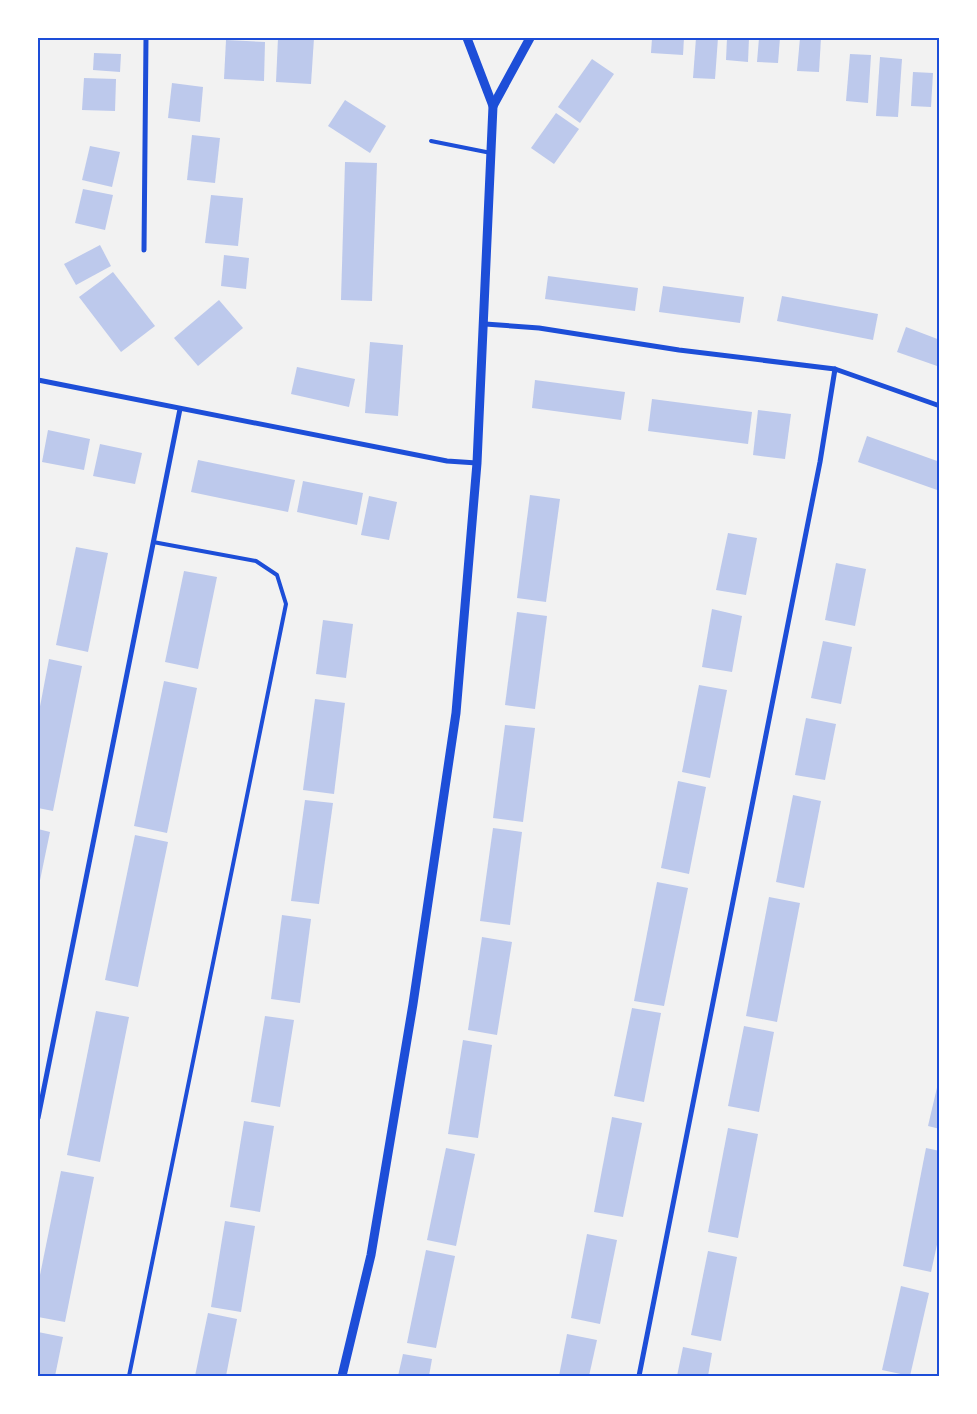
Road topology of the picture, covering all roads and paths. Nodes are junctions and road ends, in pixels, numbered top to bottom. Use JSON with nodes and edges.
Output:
{"nodes":[{"id":1,"x":146,"y":38,"type":"edge"},
{"id":2,"x":467,"y":38,"type":"edge"},
{"id":3,"x":530,"y":38,"type":"edge"},
{"id":4,"x":493,"y":106,"type":"junction"},
{"id":5,"x":431,"y":140,"type":"dead end"},
{"id":6,"x":491,"y":152,"type":"junction"},
{"id":7,"x":144,"y":250,"type":"dead end"},
{"id":8,"x":484,"y":324,"type":"junction"},
{"id":9,"x":835,"y":369,"type":"junction"},
{"id":10,"x":38,"y":380,"type":"edge"},
{"id":11,"x":940,"y":406,"type":"edge"},
{"id":12,"x":180,"y":409,"type":"junction"},
{"id":13,"x":477,"y":463,"type":"junction"},
{"id":14,"x":153,"y":542,"type":"junction"},
{"id":15,"x":38,"y":1118,"type":"edge"},
{"id":16,"x":130,"y":1376,"type":"edge"},
{"id":17,"x":342,"y":1376,"type":"edge"},
{"id":18,"x":639,"y":1376,"type":"edge"}],
"edges":[{"from":1,"to":7,"type":"street"},
{"from":2,"to":4,"type":"street"},
{"from":3,"to":4,"type":"street"},
{"from":4,"to":6,"type":"street"},
{"from":5,"to":6,"type":"lane"},
{"from":6,"to":8,"type":"street"},
{"from":8,"to":9,"type":"street"},
{"from":8,"to":13,"type":"street"},
{"from":9,"to":11,"type":"street"},
{"from":9,"to":18,"type":"street"},
{"from":10,"to":12,"type":"street"},
{"from":12,"to":13,"type":"street"},
{"from":12,"to":14,"type":"street"},
{"from":13,"to":17,"type":"street"},
{"from":14,"to":15,"type":"street"},
{"from":14,"to":16,"type":"lane"}]}
